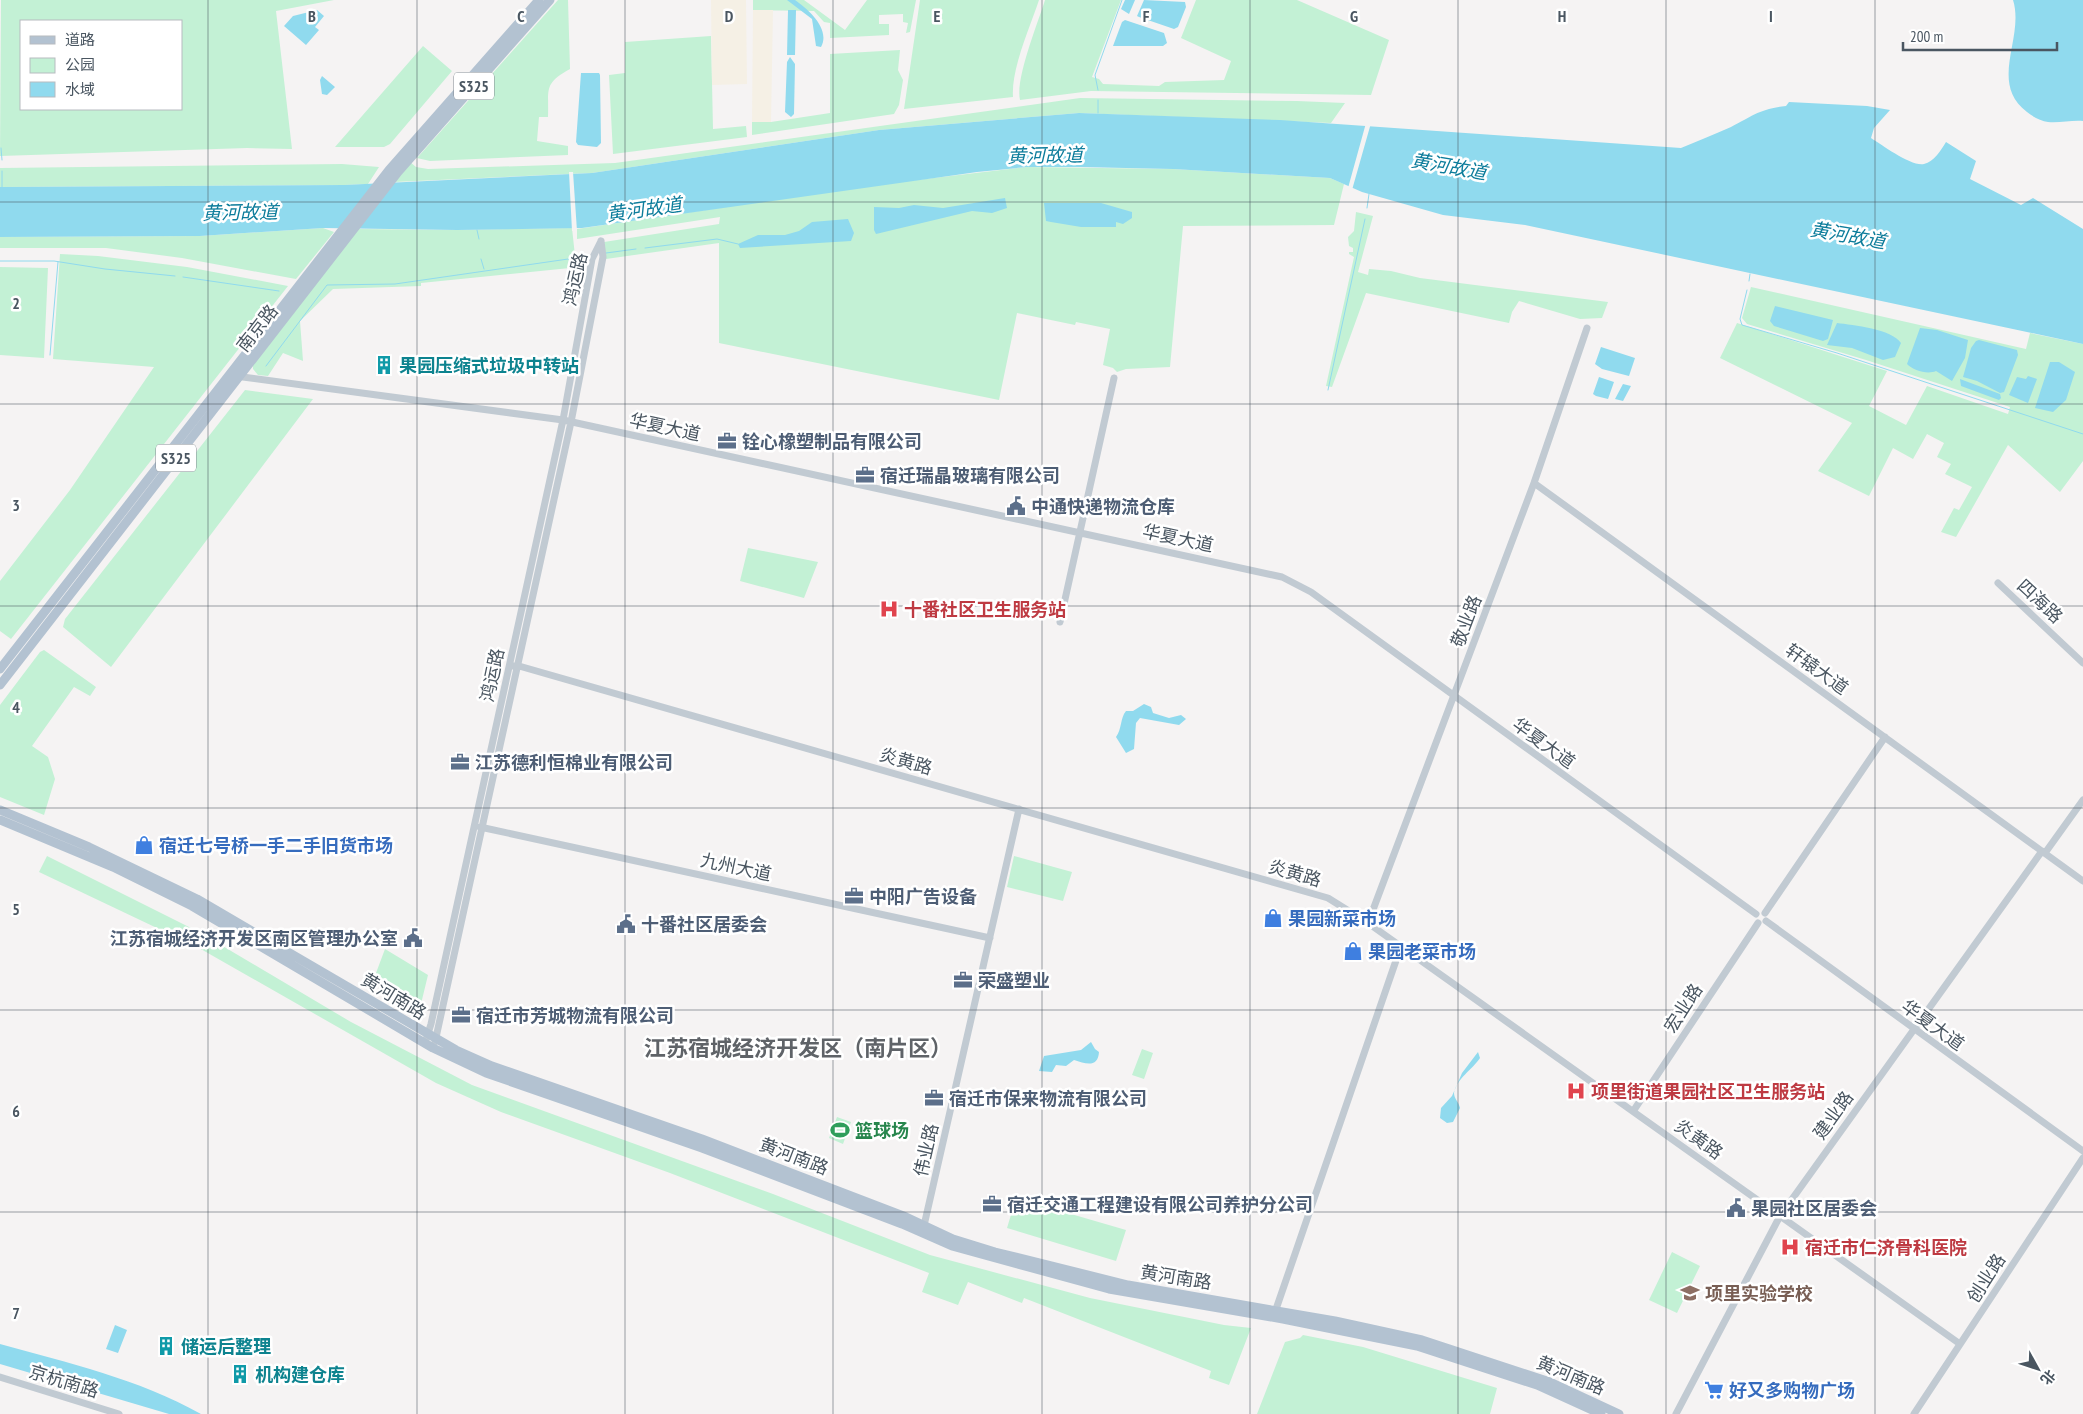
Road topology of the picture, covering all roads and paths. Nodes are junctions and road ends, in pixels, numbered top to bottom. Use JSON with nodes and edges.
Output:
{"nodes":[{"id":1,"x":539,"y":0,"type":"edge"},
{"id":2,"x":550,"y":0,"type":"edge"},
{"id":3,"x":393,"y":171,"type":"junction"},
{"id":4,"x":1587,"y":328,"type":"dead end"},
{"id":5,"x":235,"y":376,"type":"junction"},
{"id":6,"x":1114,"y":378,"type":"dead end"},
{"id":7,"x":563,"y":420,"type":"junction"},
{"id":8,"x":572,"y":422,"type":"junction"},
{"id":9,"x":1534,"y":483,"type":"junction"},
{"id":10,"x":1081,"y":532,"type":"junction"},
{"id":11,"x":1998,"y":583,"type":"dead end"},
{"id":12,"x":1060,"y":622,"type":"dead end"},
{"id":13,"x":2083,"y":662,"type":"edge"},
{"id":14,"x":510,"y":666,"type":"junction"},
{"id":15,"x":519,"y":666,"type":"junction"},
{"id":16,"x":0,"y":669,"type":"edge"},
{"id":17,"x":0,"y":685,"type":"edge"},
{"id":18,"x":1454,"y":696,"type":"junction"},
{"id":19,"x":1885,"y":737,"type":"junction"},
{"id":20,"x":2083,"y":800,"type":"edge"},
{"id":21,"x":1019,"y":809,"type":"junction"},
{"id":22,"x":0,"y":810,"type":"edge"},
{"id":23,"x":0,"y":820,"type":"edge"},
{"id":24,"x":475,"y":826,"type":"junction"},
{"id":25,"x":483,"y":827,"type":"junction"},
{"id":26,"x":2043,"y":852,"type":"junction"},
{"id":27,"x":2083,"y":880,"type":"edge"},
{"id":28,"x":1764,"y":913,"type":"junction"},
{"id":29,"x":1756,"y":914,"type":"junction"},
{"id":30,"x":1766,"y":921,"type":"junction"},
{"id":31,"x":1368,"y":923,"type":"junction"},
{"id":32,"x":1758,"y":923,"type":"junction"},
{"id":33,"x":990,"y":938,"type":"junction"},
{"id":34,"x":1401,"y":946,"type":"junction"},
{"id":35,"x":1913,"y":1030,"type":"junction"},
{"id":36,"x":430,"y":1042,"type":"junction"},
{"id":37,"x":1634,"y":1110,"type":"junction"},
{"id":38,"x":2083,"y":1151,"type":"edge"},
{"id":39,"x":2083,"y":1158,"type":"edge"},
{"id":40,"x":1780,"y":1216,"type":"junction"},
{"id":41,"x":923,"y":1230,"type":"junction"},
{"id":42,"x":1274,"y":1313,"type":"junction"},
{"id":43,"x":1960,"y":1344,"type":"junction"},
{"id":44,"x":0,"y":1377,"type":"edge"},
{"id":45,"x":119,"y":1414,"type":"edge"},
{"id":46,"x":1601,"y":1414,"type":"edge"},
{"id":47,"x":1620,"y":1414,"type":"edge"},
{"id":48,"x":1676,"y":1414,"type":"edge"},
{"id":49,"x":1914,"y":1414,"type":"edge"}],
"edges":[{"from":1,"to":3,"type":"main road","name":"南京路","number":"S325"},
{"from":2,"to":3,"type":"main road","name":"南京路","number":"S325"},
{"from":3,"to":5,"type":"main road","name":"南京路","number":"S325"},
{"from":3,"to":5,"type":"main road","name":"南京路","number":"S325"},
{"from":4,"to":9,"type":"street","name":"敬业路"},
{"from":5,"to":7,"type":"street","name":"华夏大道"},
{"from":5,"to":16,"type":"main road","name":"南京路","number":"S325"},
{"from":5,"to":17,"type":"main road","name":"南京路","number":"S325"},
{"from":6,"to":10,"type":"street"},
{"from":7,"to":8,"type":"street","name":"华夏大道"},
{"from":7,"to":8,"type":"street","name":"鸿运路"},
{"from":7,"to":14,"type":"street","name":"鸿运路"},
{"from":8,"to":10,"type":"street","name":"华夏大道"},
{"from":8,"to":15,"type":"street","name":"鸿运路"},
{"from":9,"to":18,"type":"street","name":"敬业路"},
{"from":9,"to":19,"type":"street","name":"轩辕大道"},
{"from":10,"to":12,"type":"street"},
{"from":10,"to":18,"type":"street","name":"华夏大道"},
{"from":11,"to":13,"type":"street","name":"四海路"},
{"from":14,"to":15,"type":"street","name":"炎黄路"},
{"from":14,"to":24,"type":"street","name":"鸿运路"},
{"from":15,"to":21,"type":"street","name":"炎黄路"},
{"from":15,"to":25,"type":"street","name":"鸿运路"},
{"from":18,"to":29,"type":"street","name":"华夏大道"},
{"from":18,"to":31,"type":"street","name":"敬业路"},
{"from":19,"to":26,"type":"street","name":"轩辕大道"},
{"from":19,"to":28,"type":"street"},
{"from":20,"to":26,"type":"street","name":"建业路"},
{"from":21,"to":31,"type":"street","name":"炎黄路"},
{"from":21,"to":33,"type":"street","name":"伟业路"},
{"from":22,"to":36,"type":"main road","name":"黄河南路"},
{"from":23,"to":36,"type":"main road","name":"黄河南路"},
{"from":24,"to":25,"type":"street","name":"九州大道"},
{"from":24,"to":36,"type":"street","name":"鸿运路"},
{"from":25,"to":33,"type":"street","name":"九州大道"},
{"from":25,"to":36,"type":"street","name":"鸿运路"},
{"from":26,"to":27,"type":"street","name":"轩辕大道"},
{"from":26,"to":35,"type":"street","name":"建业路"},
{"from":28,"to":29,"type":"street"},
{"from":28,"to":30,"type":"street"},
{"from":29,"to":32,"type":"street"},
{"from":30,"to":32,"type":"street"},
{"from":30,"to":35,"type":"street","name":"华夏大道"},
{"from":31,"to":34,"type":"street","name":"炎黄路"},
{"from":32,"to":37,"type":"street","name":"宏业路"},
{"from":33,"to":41,"type":"street","name":"伟业路"},
{"from":34,"to":37,"type":"street","name":"炎黄路"},
{"from":34,"to":42,"type":"street"},
{"from":35,"to":38,"type":"street","name":"华夏大道"},
{"from":35,"to":40,"type":"street","name":"建业路"},
{"from":36,"to":41,"type":"main road","name":"黄河南路"},
{"from":37,"to":40,"type":"street","name":"炎黄路"},
{"from":39,"to":43,"type":"street","name":"创业路"},
{"from":40,"to":43,"type":"street","name":"炎黄路"},
{"from":40,"to":48,"type":"street","name":"建业路"},
{"from":41,"to":42,"type":"main road","name":"黄河南路"},
{"from":42,"to":46,"type":"main road","name":"黄河南路"},
{"from":42,"to":47,"type":"main road","name":"黄河南路"},
{"from":43,"to":49,"type":"street","name":"创业路"},
{"from":44,"to":45,"type":"street","name":"京杭南路"}]}
